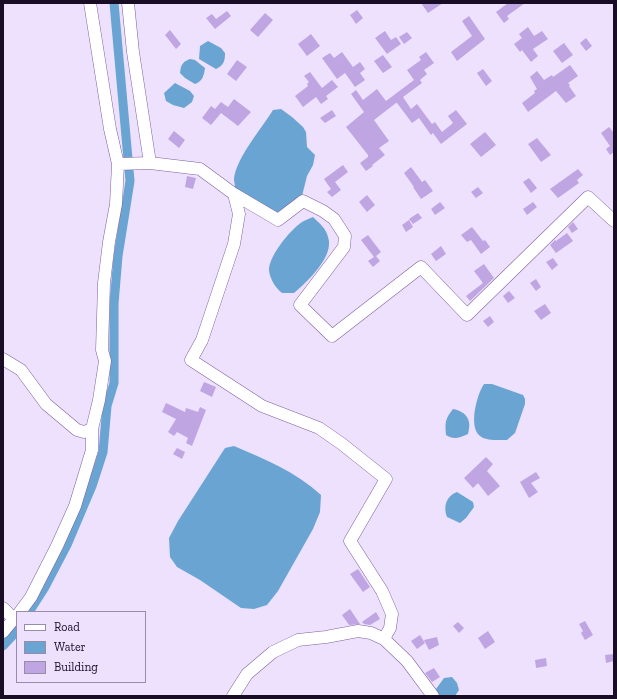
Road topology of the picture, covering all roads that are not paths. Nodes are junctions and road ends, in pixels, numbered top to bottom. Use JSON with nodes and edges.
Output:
{"nodes":[{"id":1,"x":90,"y":3,"type":"edge"},
{"id":2,"x":128,"y":3,"type":"edge"},
{"id":3,"x":150,"y":163,"type":"junction"},
{"id":4,"x":118,"y":164,"type":"junction"},
{"id":5,"x":234,"y":194,"type":"junction"},
{"id":6,"x":614,"y":221,"type":"edge"},
{"id":7,"x":3,"y":359,"type":"edge"},
{"id":8,"x":92,"y":429,"type":"junction"},
{"id":9,"x":3,"y":608,"type":"edge"},
{"id":10,"x":20,"y":611,"type":"edge"},
{"id":11,"x":16,"y":614,"type":"edge"},
{"id":12,"x":16,"y":616,"type":"edge"},
{"id":13,"x":3,"y":632,"type":"edge"},
{"id":14,"x":384,"y":638,"type":"junction"},
{"id":15,"x":232,"y":696,"type":"edge"},
{"id":16,"x":433,"y":696,"type":"edge"}],
"edges":[{"from":1,"to":4,"type":"street"},
{"from":2,"to":3,"type":"street"},
{"from":3,"to":4,"type":"street"},
{"from":3,"to":5,"type":"street"},
{"from":4,"to":8,"type":"street"},
{"from":5,"to":6,"type":"street"},
{"from":5,"to":14,"type":"street"},
{"from":7,"to":8,"type":"street"},
{"from":8,"to":10,"type":"street"},
{"from":9,"to":11,"type":"street"},
{"from":12,"to":13,"type":"street"},
{"from":14,"to":15,"type":"street"},
{"from":14,"to":16,"type":"street"}]}
